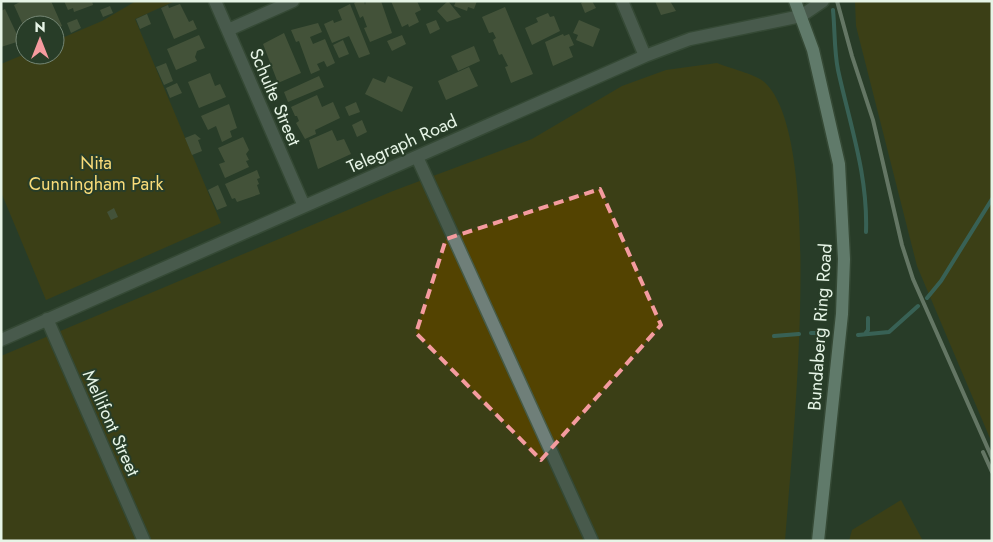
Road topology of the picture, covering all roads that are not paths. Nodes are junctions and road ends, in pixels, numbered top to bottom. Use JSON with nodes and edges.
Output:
{"nodes":[{"id":1,"x":215,"y":1,"type":"edge"},
{"id":2,"x":293,"y":1,"type":"edge"},
{"id":3,"x":622,"y":1,"type":"edge"},
{"id":4,"x":795,"y":1,"type":"edge"},
{"id":5,"x":823,"y":1,"type":"edge"},
{"id":6,"x":801,"y":16,"type":"junction"},
{"id":7,"x":228,"y":30,"type":"junction"},
{"id":8,"x":645,"y":56,"type":"junction"},
{"id":9,"x":417,"y":157,"type":"junction"},
{"id":10,"x":304,"y":206,"type":"junction"},
{"id":11,"x":47,"y":319,"type":"junction"},
{"id":12,"x":1,"y":340,"type":"edge"},
{"id":13,"x":144,"y":541,"type":"edge"},
{"id":14,"x":592,"y":541,"type":"edge"},
{"id":15,"x":818,"y":541,"type":"edge"}],
"edges":[{"from":1,"to":7,"type":"street","name":"Schulte Street"},
{"from":2,"to":7,"type":"street"},
{"from":3,"to":8,"type":"street"},
{"from":4,"to":6,"type":"main road","name":"Bundaberg Ring Road"},
{"from":5,"to":6,"type":"street","name":"Telegraph Road"},
{"from":6,"to":8,"type":"street","name":"Telegraph Road"},
{"from":6,"to":15,"type":"main road","name":"Bundaberg Ring Road"},
{"from":7,"to":10,"type":"street","name":"Schulte Street"},
{"from":8,"to":9,"type":"street","name":"Telegraph Road"},
{"from":9,"to":10,"type":"street","name":"Telegraph Road"},
{"from":9,"to":14,"type":"street"},
{"from":10,"to":11,"type":"street","name":"Telegraph Road"},
{"from":11,"to":12,"type":"street","name":"Telegraph Road"},
{"from":11,"to":13,"type":"street","name":"Mellifont Street"}]}
